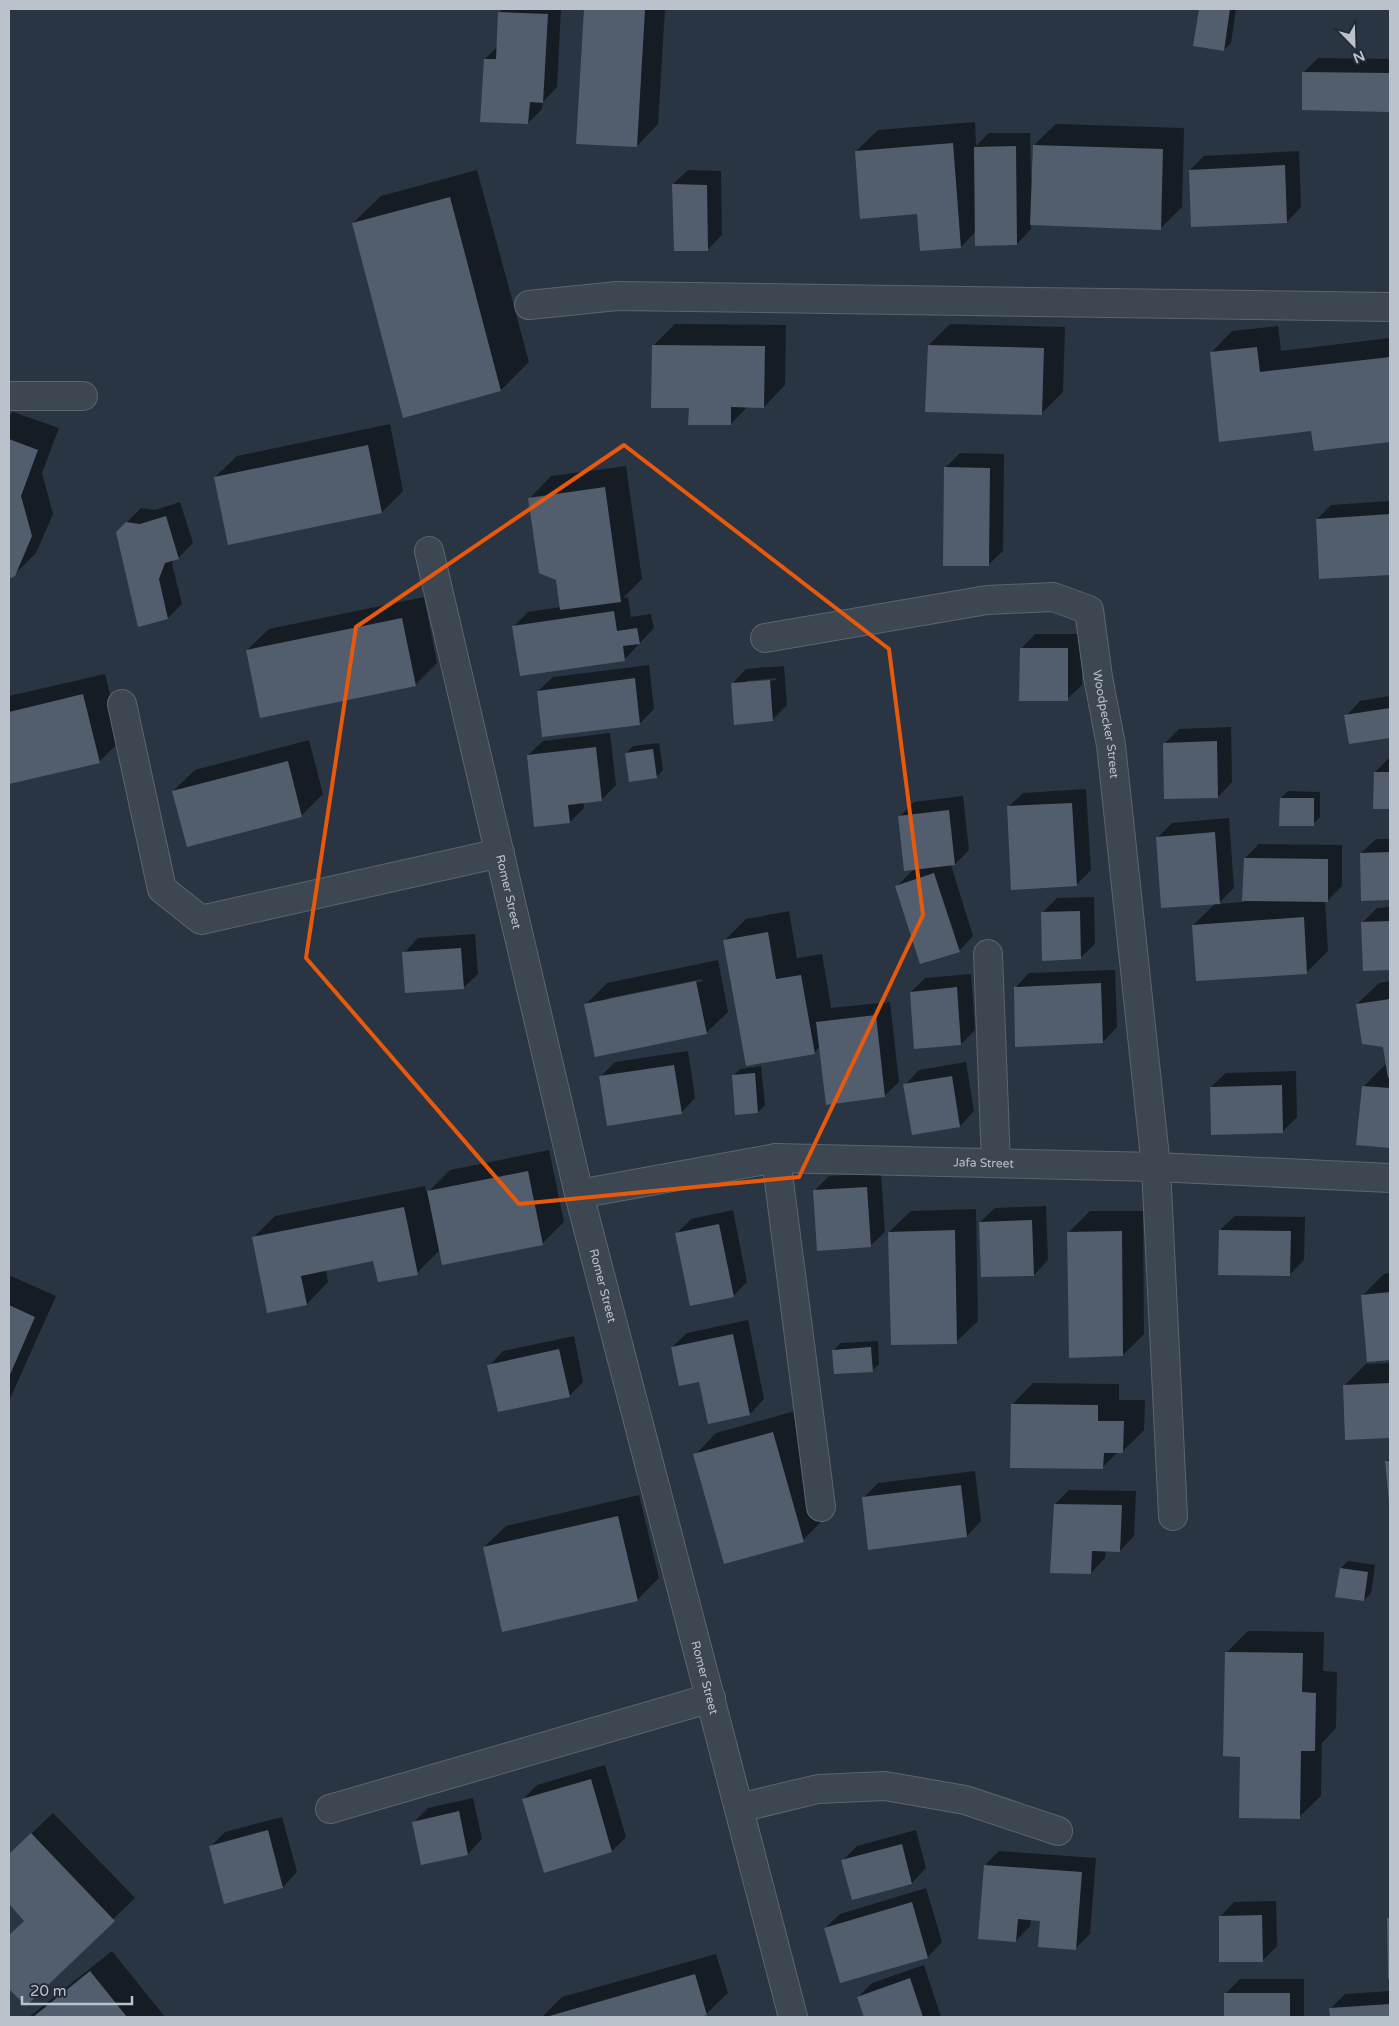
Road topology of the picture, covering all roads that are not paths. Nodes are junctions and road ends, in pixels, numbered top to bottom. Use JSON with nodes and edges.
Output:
{"nodes":[{"id":1,"x":529,"y":305,"type":"dead end"},
{"id":2,"x":1390,"y":306,"type":"edge"},
{"id":3,"x":9,"y":396,"type":"edge"},
{"id":4,"x":83,"y":396,"type":"dead end"},
{"id":5,"x":429,"y":551,"type":"dead end"},
{"id":6,"x":764,"y":638,"type":"dead end"},
{"id":7,"x":122,"y":704,"type":"dead end"},
{"id":8,"x":500,"y":853,"type":"junction"},
{"id":9,"x":988,"y":954,"type":"dead end"},
{"id":10,"x":776,"y":1158,"type":"junction"},
{"id":11,"x":996,"y":1163,"type":"junction"},
{"id":12,"x":1156,"y":1167,"type":"junction"},
{"id":13,"x":1390,"y":1178,"type":"edge"},
{"id":14,"x":579,"y":1194,"type":"junction"},
{"id":15,"x":821,"y":1507,"type":"dead end"},
{"id":16,"x":1173,"y":1516,"type":"dead end"},
{"id":17,"x":710,"y":1698,"type":"junction"},
{"id":18,"x":739,"y":1808,"type":"junction"},
{"id":19,"x":330,"y":1809,"type":"dead end"},
{"id":20,"x":1058,"y":1831,"type":"dead end"},
{"id":21,"x":793,"y":2017,"type":"edge"}],
"edges":[{"from":1,"to":2,"type":"street"},
{"from":3,"to":4,"type":"street"},
{"from":5,"to":8,"type":"street","name":"Romer Street"},
{"from":6,"to":12,"type":"street","name":"Woodpecker Street"},
{"from":7,"to":8,"type":"street"},
{"from":8,"to":14,"type":"street","name":"Romer Street"},
{"from":9,"to":11,"type":"street"},
{"from":10,"to":11,"type":"street","name":"Jafa Street"},
{"from":10,"to":14,"type":"street","name":"Jafa Street"},
{"from":10,"to":15,"type":"street"},
{"from":11,"to":12,"type":"street","name":"Jafa Street"},
{"from":12,"to":13,"type":"street","name":"Jafa Street"},
{"from":12,"to":16,"type":"street"},
{"from":14,"to":17,"type":"street","name":"Romer Street"},
{"from":17,"to":18,"type":"street","name":"Romer Street"},
{"from":17,"to":19,"type":"street"},
{"from":18,"to":20,"type":"street"},
{"from":18,"to":21,"type":"street","name":"Romer Street"}]}
